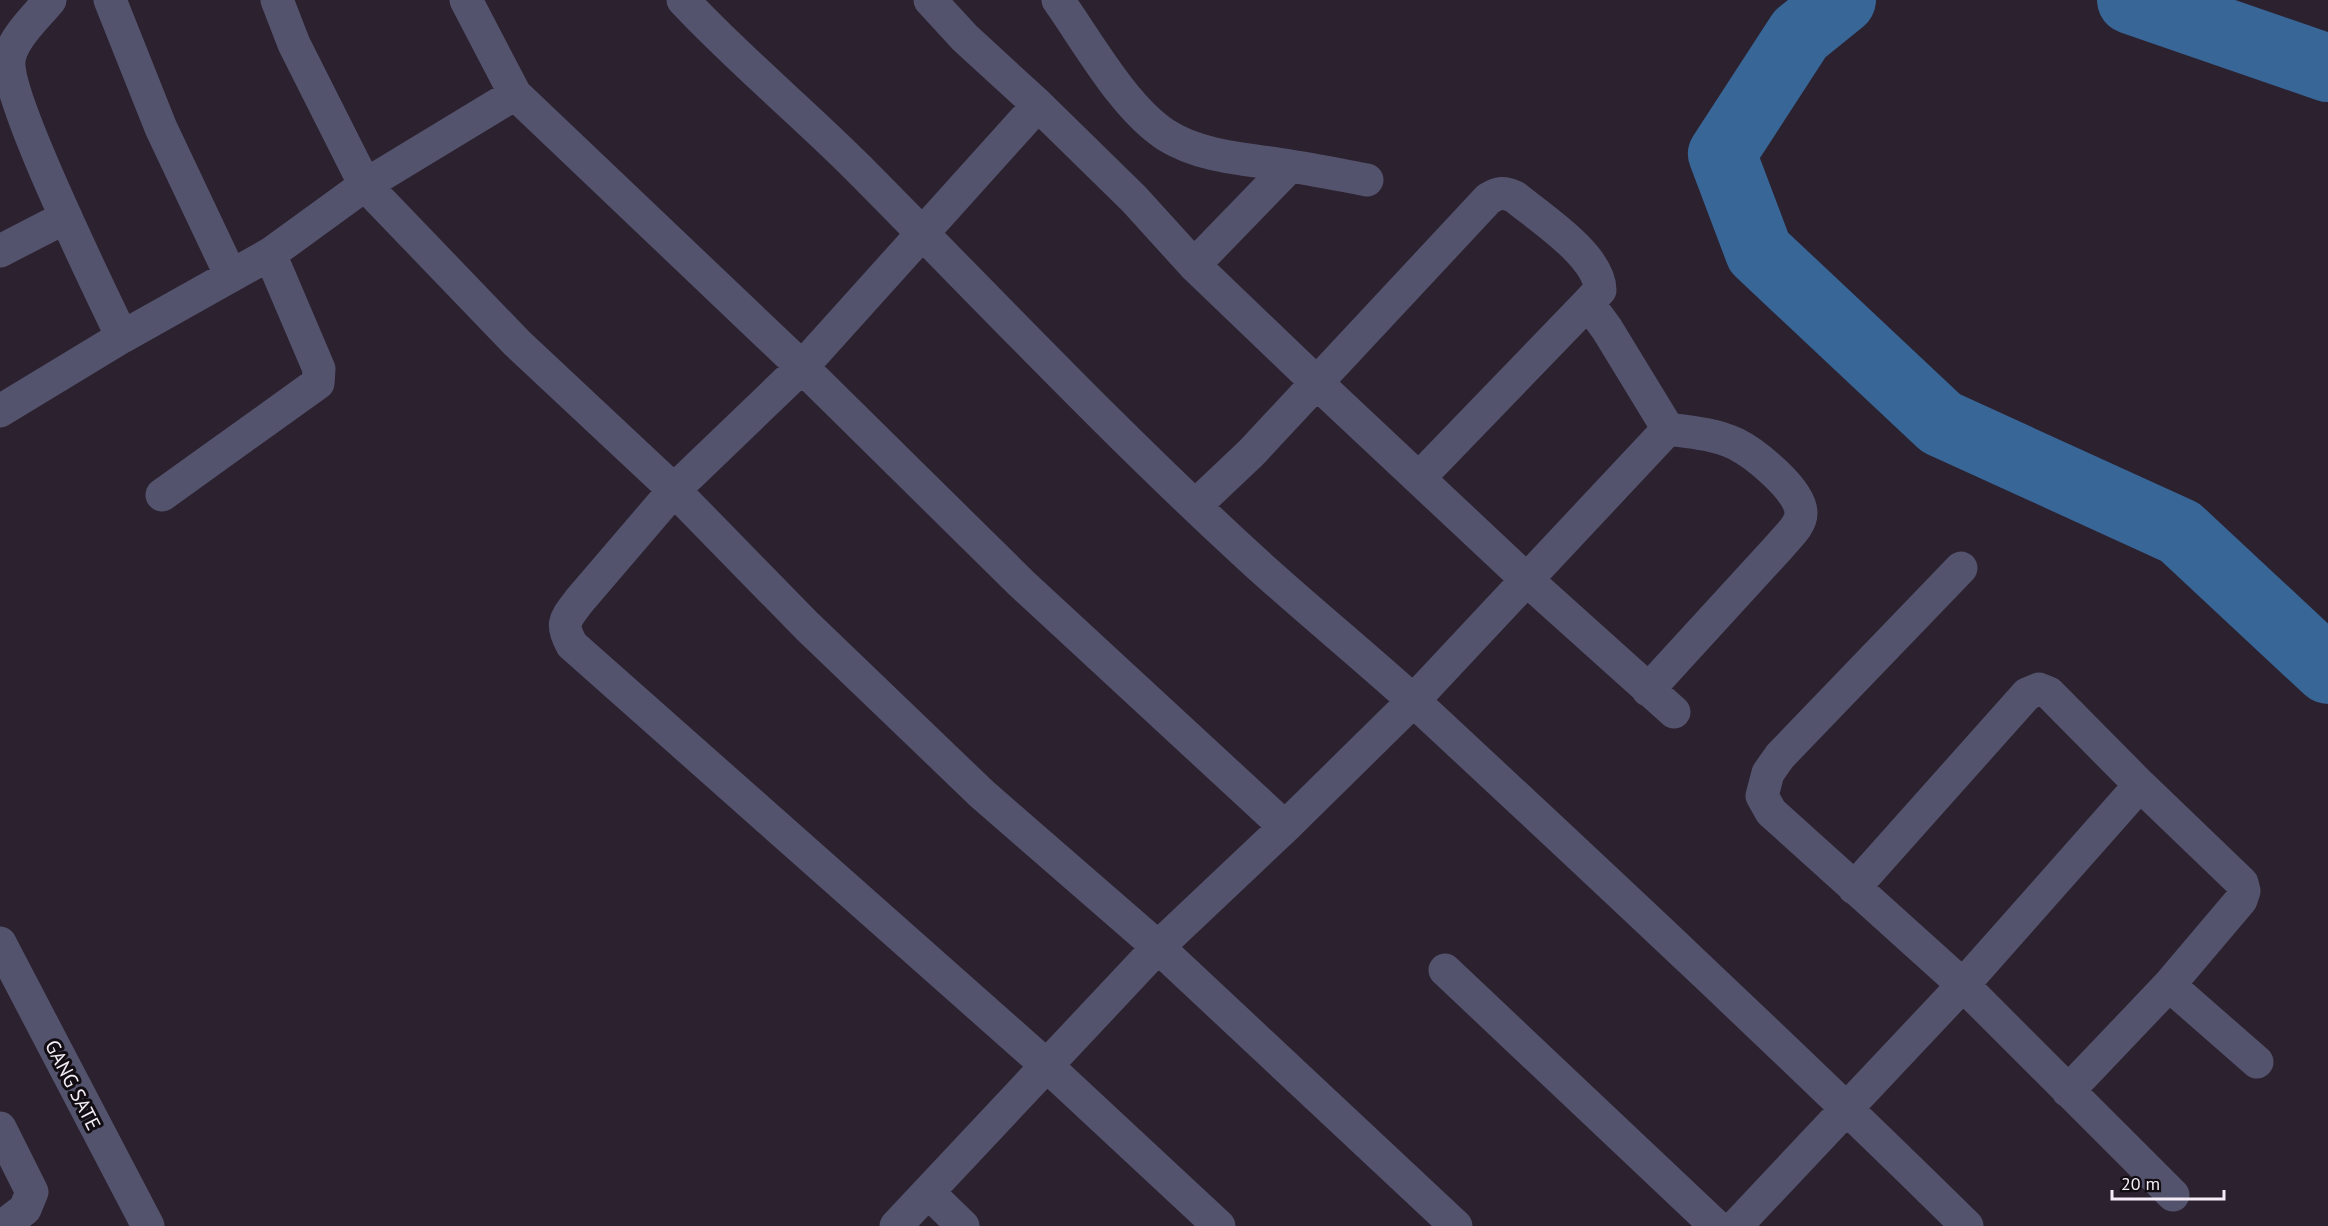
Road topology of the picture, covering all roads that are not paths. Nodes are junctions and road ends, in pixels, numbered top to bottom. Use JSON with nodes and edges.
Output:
{"nodes":[{"id":1,"x":50,"y":0,"type":"edge"},
{"id":2,"x":110,"y":0,"type":"edge"},
{"id":3,"x":278,"y":0,"type":"edge"},
{"id":4,"x":466,"y":0,"type":"edge"},
{"id":5,"x":683,"y":0,"type":"edge"},
{"id":6,"x":930,"y":0,"type":"edge"},
{"id":7,"x":1058,"y":0,"type":"edge"},
{"id":8,"x":515,"y":94,"type":"junction"},
{"id":9,"x":1038,"y":105,"type":"junction"},
{"id":10,"x":1290,"y":166,"type":"junction"},
{"id":11,"x":1367,"y":180,"type":"dead end"},
{"id":12,"x":365,"y":185,"type":"junction"},
{"id":13,"x":66,"y":217,"type":"junction"},
{"id":14,"x":924,"y":234,"type":"junction"},
{"id":15,"x":0,"y":251,"type":"edge"},
{"id":16,"x":270,"y":254,"type":"junction"},
{"id":17,"x":1194,"y":265,"type":"junction"},
{"id":18,"x":231,"y":276,"type":"junction"},
{"id":19,"x":1588,"y":303,"type":"junction"},
{"id":20,"x":122,"y":337,"type":"junction"},
{"id":21,"x":802,"y":367,"type":"junction"},
{"id":22,"x":1317,"y":383,"type":"junction"},
{"id":23,"x":0,"y":411,"type":"edge"},
{"id":24,"x":1668,"y":429,"type":"junction"},
{"id":25,"x":1419,"y":478,"type":"junction"},
{"id":26,"x":674,"y":490,"type":"junction"},
{"id":27,"x":162,"y":495,"type":"dead end"},
{"id":28,"x":1196,"y":506,"type":"junction"},
{"id":29,"x":1961,"y":568,"type":"dead end"},
{"id":30,"x":1527,"y":579,"type":"junction"},
{"id":31,"x":1648,"y":690,"type":"junction"},
{"id":32,"x":1413,"y":701,"type":"junction"},
{"id":33,"x":1674,"y":712,"type":"dead end"},
{"id":34,"x":2140,"y":785,"type":"junction"},
{"id":35,"x":1286,"y":827,"type":"junction"},
{"id":36,"x":1854,"y":888,"type":"junction"},
{"id":37,"x":0,"y":943,"type":"edge"},
{"id":38,"x":1158,"y":947,"type":"junction"},
{"id":39,"x":1445,"y":970,"type":"dead end"},
{"id":40,"x":1963,"y":985,"type":"junction"},
{"id":41,"x":2169,"y":985,"type":"junction"},
{"id":42,"x":2257,"y":1062,"type":"dead end"},
{"id":43,"x":1046,"y":1065,"type":"junction"},
{"id":44,"x":2068,"y":1092,"type":"junction"},
{"id":45,"x":1847,"y":1108,"type":"junction"},
{"id":46,"x":0,"y":1128,"type":"edge"},
{"id":47,"x":928,"y":1192,"type":"junction"},
{"id":48,"x":2173,"y":1195,"type":"dead end"},
{"id":49,"x":3,"y":1226,"type":"edge"},
{"id":50,"x":148,"y":1226,"type":"edge"},
{"id":51,"x":896,"y":1226,"type":"edge"},
{"id":52,"x":963,"y":1226,"type":"edge"},
{"id":53,"x":1219,"y":1226,"type":"edge"},
{"id":54,"x":1456,"y":1226,"type":"edge"},
{"id":55,"x":1716,"y":1226,"type":"edge"},
{"id":56,"x":1736,"y":1226,"type":"edge"},
{"id":57,"x":1967,"y":1226,"type":"edge"}],
"edges":[{"from":1,"to":13,"type":"street"},
{"from":2,"to":18,"type":"street"},
{"from":3,"to":12,"type":"street"},
{"from":4,"to":8,"type":"street"},
{"from":5,"to":14,"type":"street"},
{"from":6,"to":9,"type":"street"},
{"from":7,"to":10,"type":"street"},
{"from":8,"to":12,"type":"street"},
{"from":8,"to":21,"type":"street"},
{"from":9,"to":14,"type":"street"},
{"from":9,"to":17,"type":"street"},
{"from":10,"to":11,"type":"street"},
{"from":10,"to":17,"type":"street"},
{"from":12,"to":16,"type":"street"},
{"from":12,"to":26,"type":"street"},
{"from":13,"to":15,"type":"street"},
{"from":13,"to":20,"type":"street"},
{"from":14,"to":21,"type":"street"},
{"from":14,"to":28,"type":"street"},
{"from":16,"to":18,"type":"street"},
{"from":16,"to":27,"type":"street"},
{"from":17,"to":22,"type":"street"},
{"from":18,"to":20,"type":"street"},
{"from":19,"to":22,"type":"street"},
{"from":19,"to":24,"type":"street"},
{"from":19,"to":25,"type":"street"},
{"from":20,"to":23,"type":"street"},
{"from":21,"to":26,"type":"street"},
{"from":21,"to":35,"type":"street"},
{"from":22,"to":25,"type":"street"},
{"from":22,"to":28,"type":"street"},
{"from":24,"to":30,"type":"street"},
{"from":24,"to":31,"type":"street"},
{"from":25,"to":30,"type":"street"},
{"from":26,"to":38,"type":"street"},
{"from":26,"to":43,"type":"street"},
{"from":28,"to":32,"type":"street"},
{"from":29,"to":36,"type":"street"},
{"from":30,"to":31,"type":"street"},
{"from":30,"to":32,"type":"street"},
{"from":31,"to":33,"type":"street"},
{"from":32,"to":35,"type":"street"},
{"from":32,"to":45,"type":"street"},
{"from":34,"to":36,"type":"street"},
{"from":34,"to":40,"type":"street"},
{"from":34,"to":41,"type":"street"},
{"from":35,"to":38,"type":"street"},
{"from":36,"to":40,"type":"street"},
{"from":37,"to":50,"type":"street","name":"GANG SATE"},
{"from":38,"to":43,"type":"street"},
{"from":38,"to":54,"type":"street"},
{"from":39,"to":55,"type":"street"},
{"from":40,"to":44,"type":"street"},
{"from":40,"to":45,"type":"street"},
{"from":41,"to":42,"type":"street"},
{"from":41,"to":44,"type":"street"},
{"from":43,"to":47,"type":"street"},
{"from":43,"to":53,"type":"street"},
{"from":44,"to":48,"type":"street"},
{"from":45,"to":56,"type":"street"},
{"from":45,"to":57,"type":"street"},
{"from":46,"to":49,"type":"street"},
{"from":47,"to":51,"type":"street"},
{"from":47,"to":52,"type":"street"}]}
